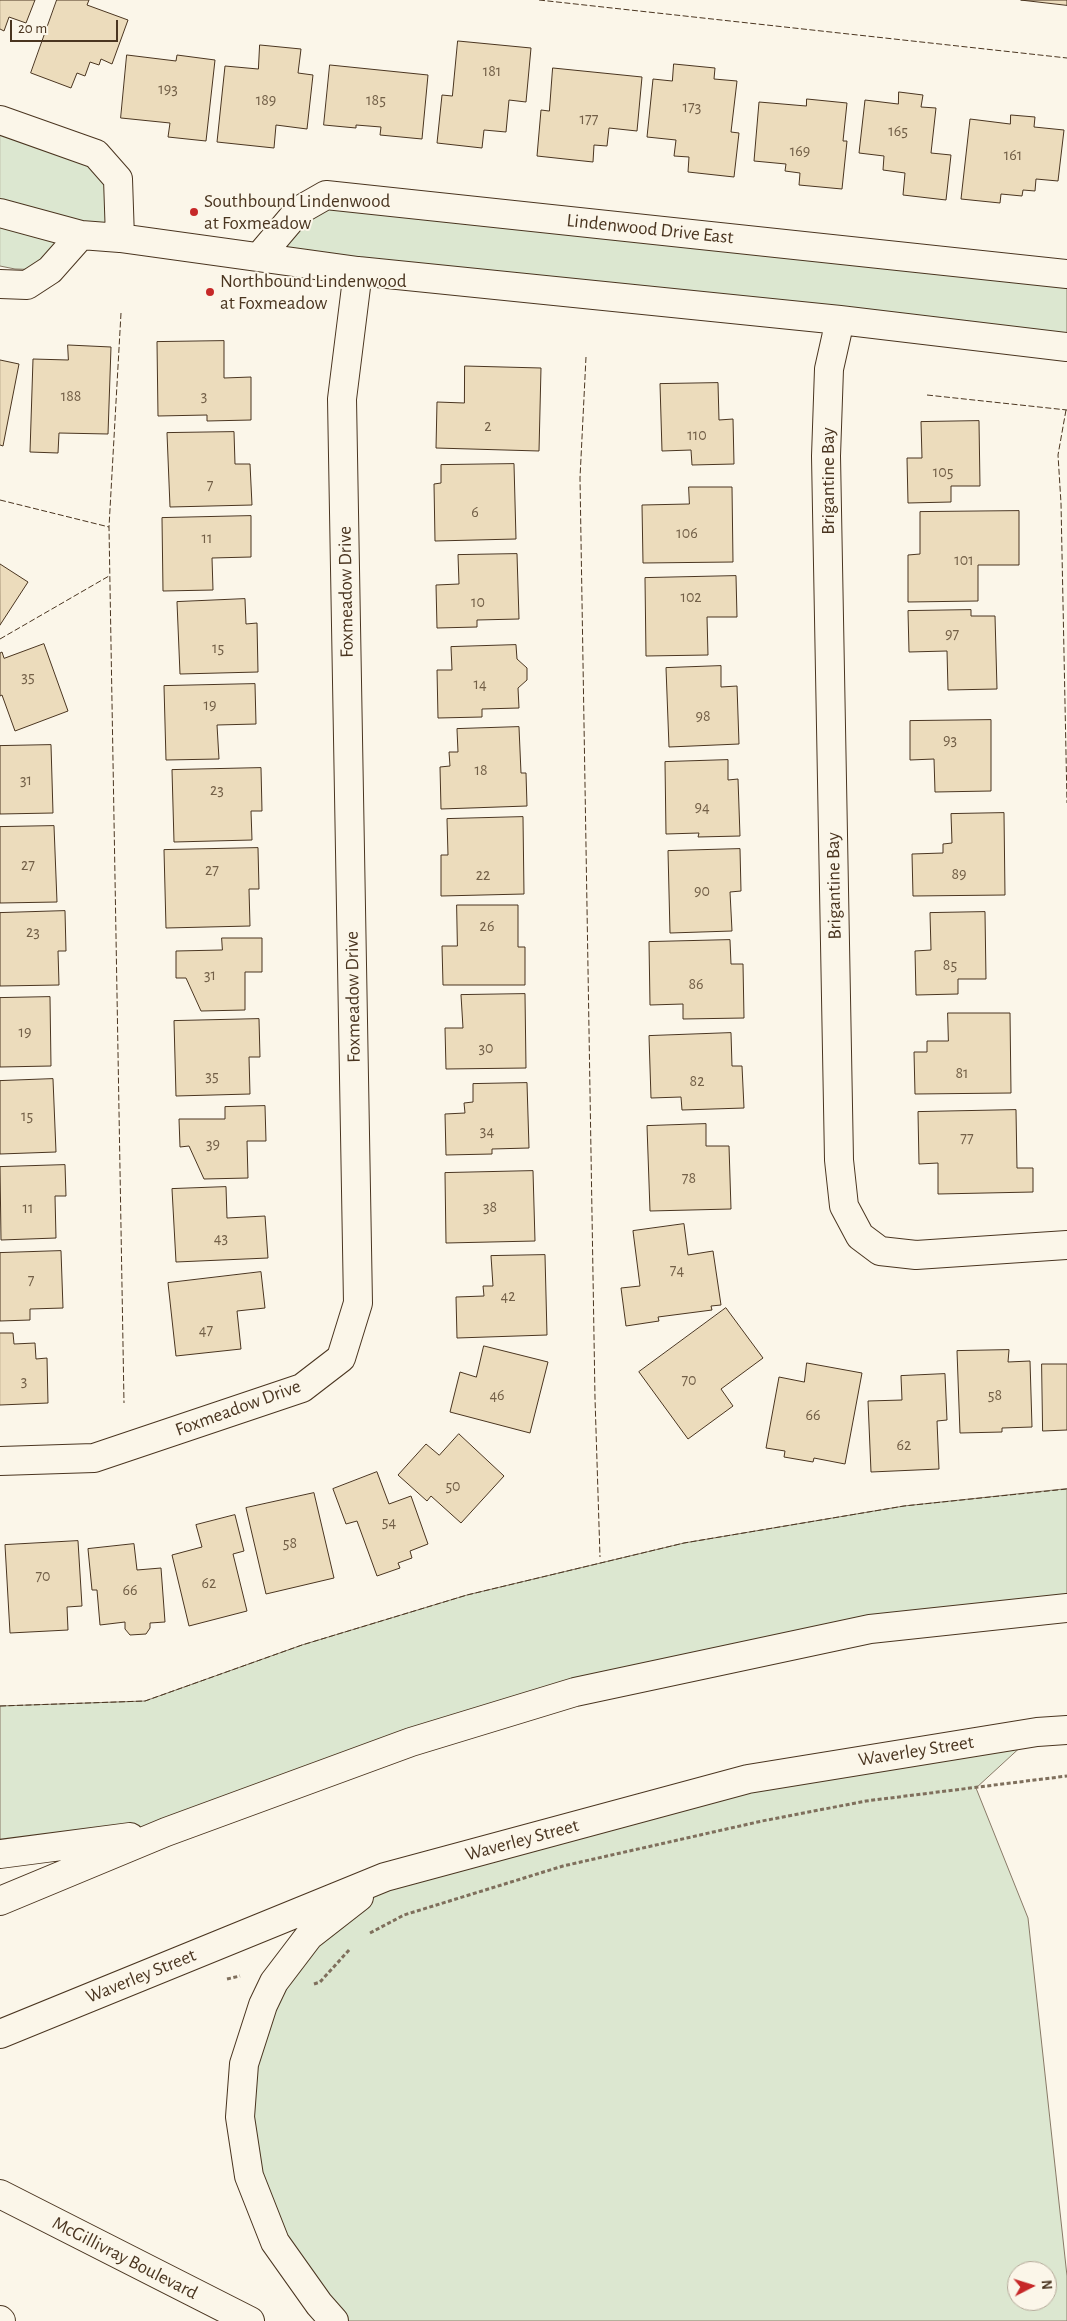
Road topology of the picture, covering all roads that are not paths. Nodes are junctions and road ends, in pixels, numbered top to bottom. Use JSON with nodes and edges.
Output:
{"nodes":[{"id":1,"x":0,"y":120,"type":"edge"},
{"id":2,"x":0,"y":212,"type":"edge"},
{"id":3,"x":81,"y":235,"type":"junction"},
{"id":4,"x":120,"y":238,"type":"junction"},
{"id":5,"x":259,"y":257,"type":"junction"},
{"id":6,"x":358,"y":271,"type":"junction"},
{"id":7,"x":1067,"y":274,"type":"edge"},
{"id":8,"x":0,"y":284,"type":"edge"},
{"id":9,"x":840,"y":320,"type":"junction"},
{"id":10,"x":1067,"y":347,"type":"edge"},
{"id":11,"x":1067,"y":1245,"type":"edge"},
{"id":12,"x":0,"y":1461,"type":"edge"},
{"id":13,"x":1067,"y":1608,"type":"edge"},
{"id":14,"x":1067,"y":1730,"type":"edge"},
{"id":15,"x":166,"y":1832,"type":"junction"},
{"id":16,"x":0,"y":1854,"type":"edge"},
{"id":17,"x":385,"y":1877,"type":"junction"},
{"id":18,"x":0,"y":1901,"type":"edge"},
{"id":19,"x":0,"y":2034,"type":"edge"},
{"id":20,"x":0,"y":2194,"type":"edge"},
{"id":21,"x":250,"y":2321,"type":"edge"},
{"id":22,"x":334,"y":2321,"type":"edge"}],
"edges":[{"from":1,"to":4,"type":"street"},
{"from":2,"to":3,"type":"street"},
{"from":3,"to":4,"type":"street"},
{"from":3,"to":8,"type":"street"},
{"from":4,"to":5,"type":"street"},
{"from":5,"to":6,"type":"street"},
{"from":5,"to":7,"type":"street","name":"Lindenwood Drive East"},
{"from":6,"to":9,"type":"street"},
{"from":6,"to":12,"type":"street","name":"Foxmeadow Drive"},
{"from":9,"to":10,"type":"street"},
{"from":9,"to":11,"type":"street","name":"Brigantine Bay"},
{"from":13,"to":15,"type":"street"},
{"from":14,"to":17,"type":"street","name":"Waverley Street"},
{"from":15,"to":16,"type":"street"},
{"from":15,"to":18,"type":"street"},
{"from":17,"to":19,"type":"street","name":"Waverley Street"},
{"from":17,"to":22,"type":"street"},
{"from":20,"to":21,"type":"street","name":"McGillivray Boulevard"}]}
